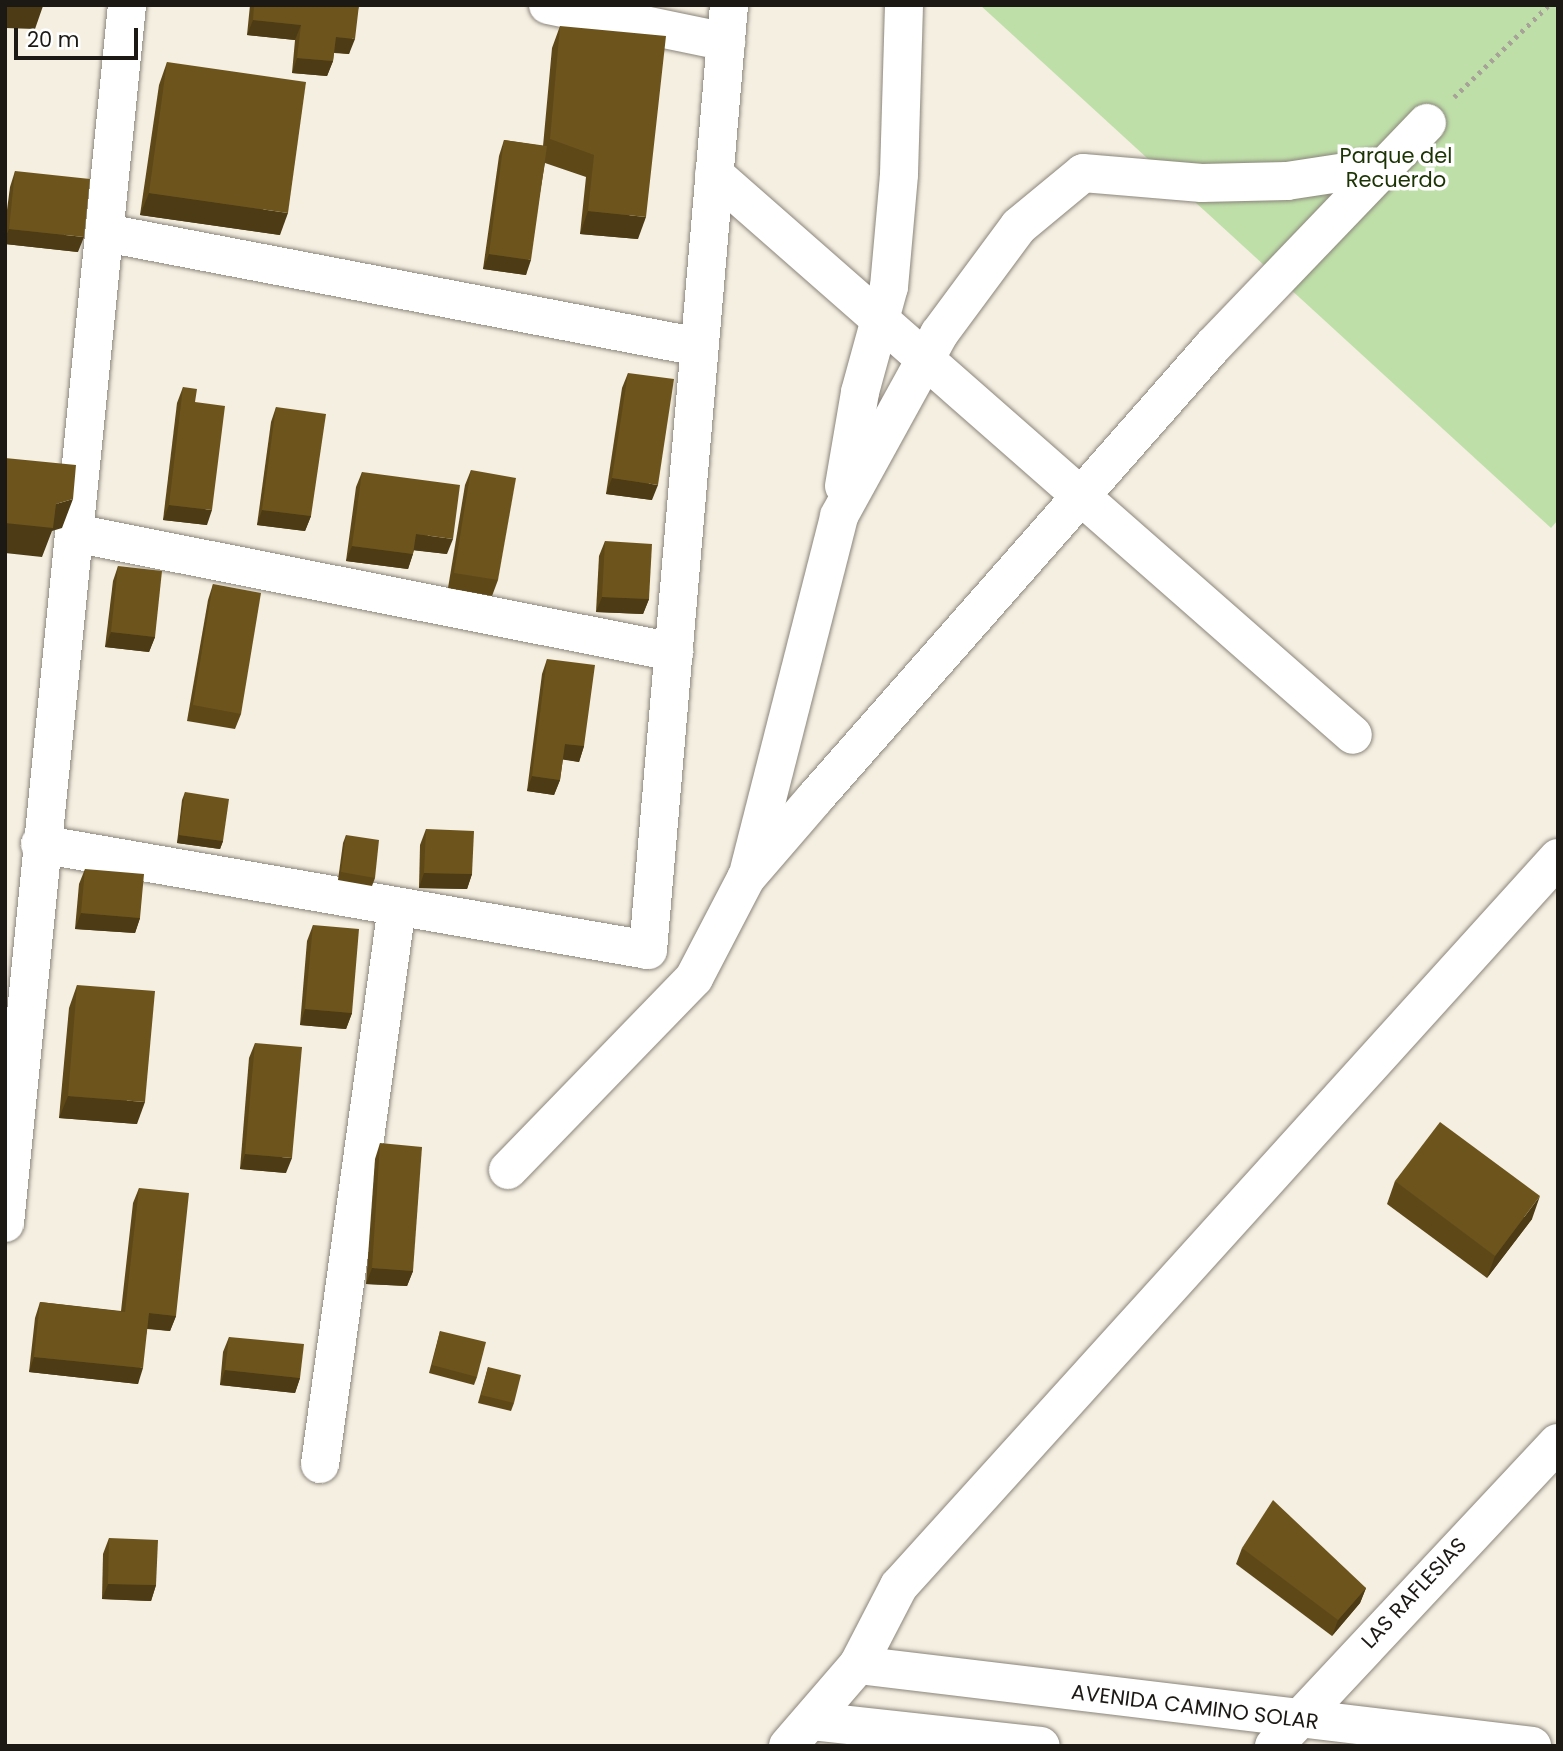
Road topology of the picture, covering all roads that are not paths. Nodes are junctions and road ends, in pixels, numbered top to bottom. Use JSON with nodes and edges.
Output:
{"nodes":[{"id":1,"x":127,"y":5,"type":"edge"},
{"id":2,"x":548,"y":5,"type":"edge"},
{"id":3,"x":904,"y":5,"type":"edge"},
{"id":4,"x":727,"y":23,"type":"edge"},
{"id":5,"x":1427,"y":123,"type":"road end"},
{"id":6,"x":1385,"y":166,"type":"junction"},
{"id":7,"x":714,"y":174,"type":"junction"},
{"id":8,"x":106,"y":233,"type":"junction"},
{"id":9,"x":880,"y":319,"type":"junction"},
{"id":10,"x":699,"y":347,"type":"junction"},
{"id":11,"x":925,"y":359,"type":"junction"},
{"id":12,"x":1081,"y":496,"type":"junction"},
{"id":13,"x":839,"y":516,"type":"junction"},
{"id":14,"x":74,"y":533,"type":"junction"},
{"id":15,"x":674,"y":652,"type":"junction"},
{"id":16,"x":1353,"y":735,"type":"dead end"},
{"id":17,"x":40,"y":844,"type":"junction"},
{"id":18,"x":1558,"y":858,"type":"edge"},
{"id":19,"x":746,"y":878,"type":"junction"},
{"id":20,"x":397,"y":906,"type":"junction"},
{"id":21,"x":508,"y":1170,"type":"dead end"},
{"id":22,"x":5,"y":1223,"type":"edge"},
{"id":23,"x":1558,"y":1443,"type":"edge"},
{"id":24,"x":320,"y":1464,"type":"dead end"},
{"id":25,"x":858,"y":1665,"type":"junction"},
{"id":26,"x":1285,"y":1733,"type":"edge"},
{"id":27,"x":800,"y":1734,"type":"edge"},
{"id":28,"x":1041,"y":1746,"type":"edge"},
{"id":29,"x":1532,"y":1746,"type":"edge"}],
"edges":[{"from":1,"to":8,"type":"street"},
{"from":2,"to":4,"type":"street"},
{"from":3,"to":9,"type":"street"},
{"from":4,"to":7,"type":"street"},
{"from":5,"to":6,"type":"street"},
{"from":6,"to":11,"type":"street"},
{"from":6,"to":12,"type":"street"},
{"from":7,"to":9,"type":"street"},
{"from":7,"to":10,"type":"street"},
{"from":8,"to":10,"type":"street"},
{"from":8,"to":14,"type":"street"},
{"from":9,"to":11,"type":"street"},
{"from":9,"to":13,"type":"street"},
{"from":10,"to":15,"type":"street"},
{"from":11,"to":12,"type":"street"},
{"from":11,"to":13,"type":"street"},
{"from":12,"to":16,"type":"street"},
{"from":12,"to":19,"type":"street"},
{"from":13,"to":19,"type":"street"},
{"from":14,"to":15,"type":"street"},
{"from":14,"to":17,"type":"street"},
{"from":15,"to":20,"type":"street"},
{"from":17,"to":20,"type":"street"},
{"from":17,"to":22,"type":"street"},
{"from":18,"to":25,"type":"street"},
{"from":19,"to":21,"type":"street"},
{"from":20,"to":24,"type":"street"},
{"from":23,"to":26,"type":"street","name":"LAS RAFLESIAS"},
{"from":25,"to":26,"type":"street","name":"AVENIDA CAMINO SOLAR"},
{"from":25,"to":27,"type":"street"},
{"from":26,"to":29,"type":"street","name":"AVENIDA CAMINO SOLAR"},
{"from":27,"to":28,"type":"street"}]}
